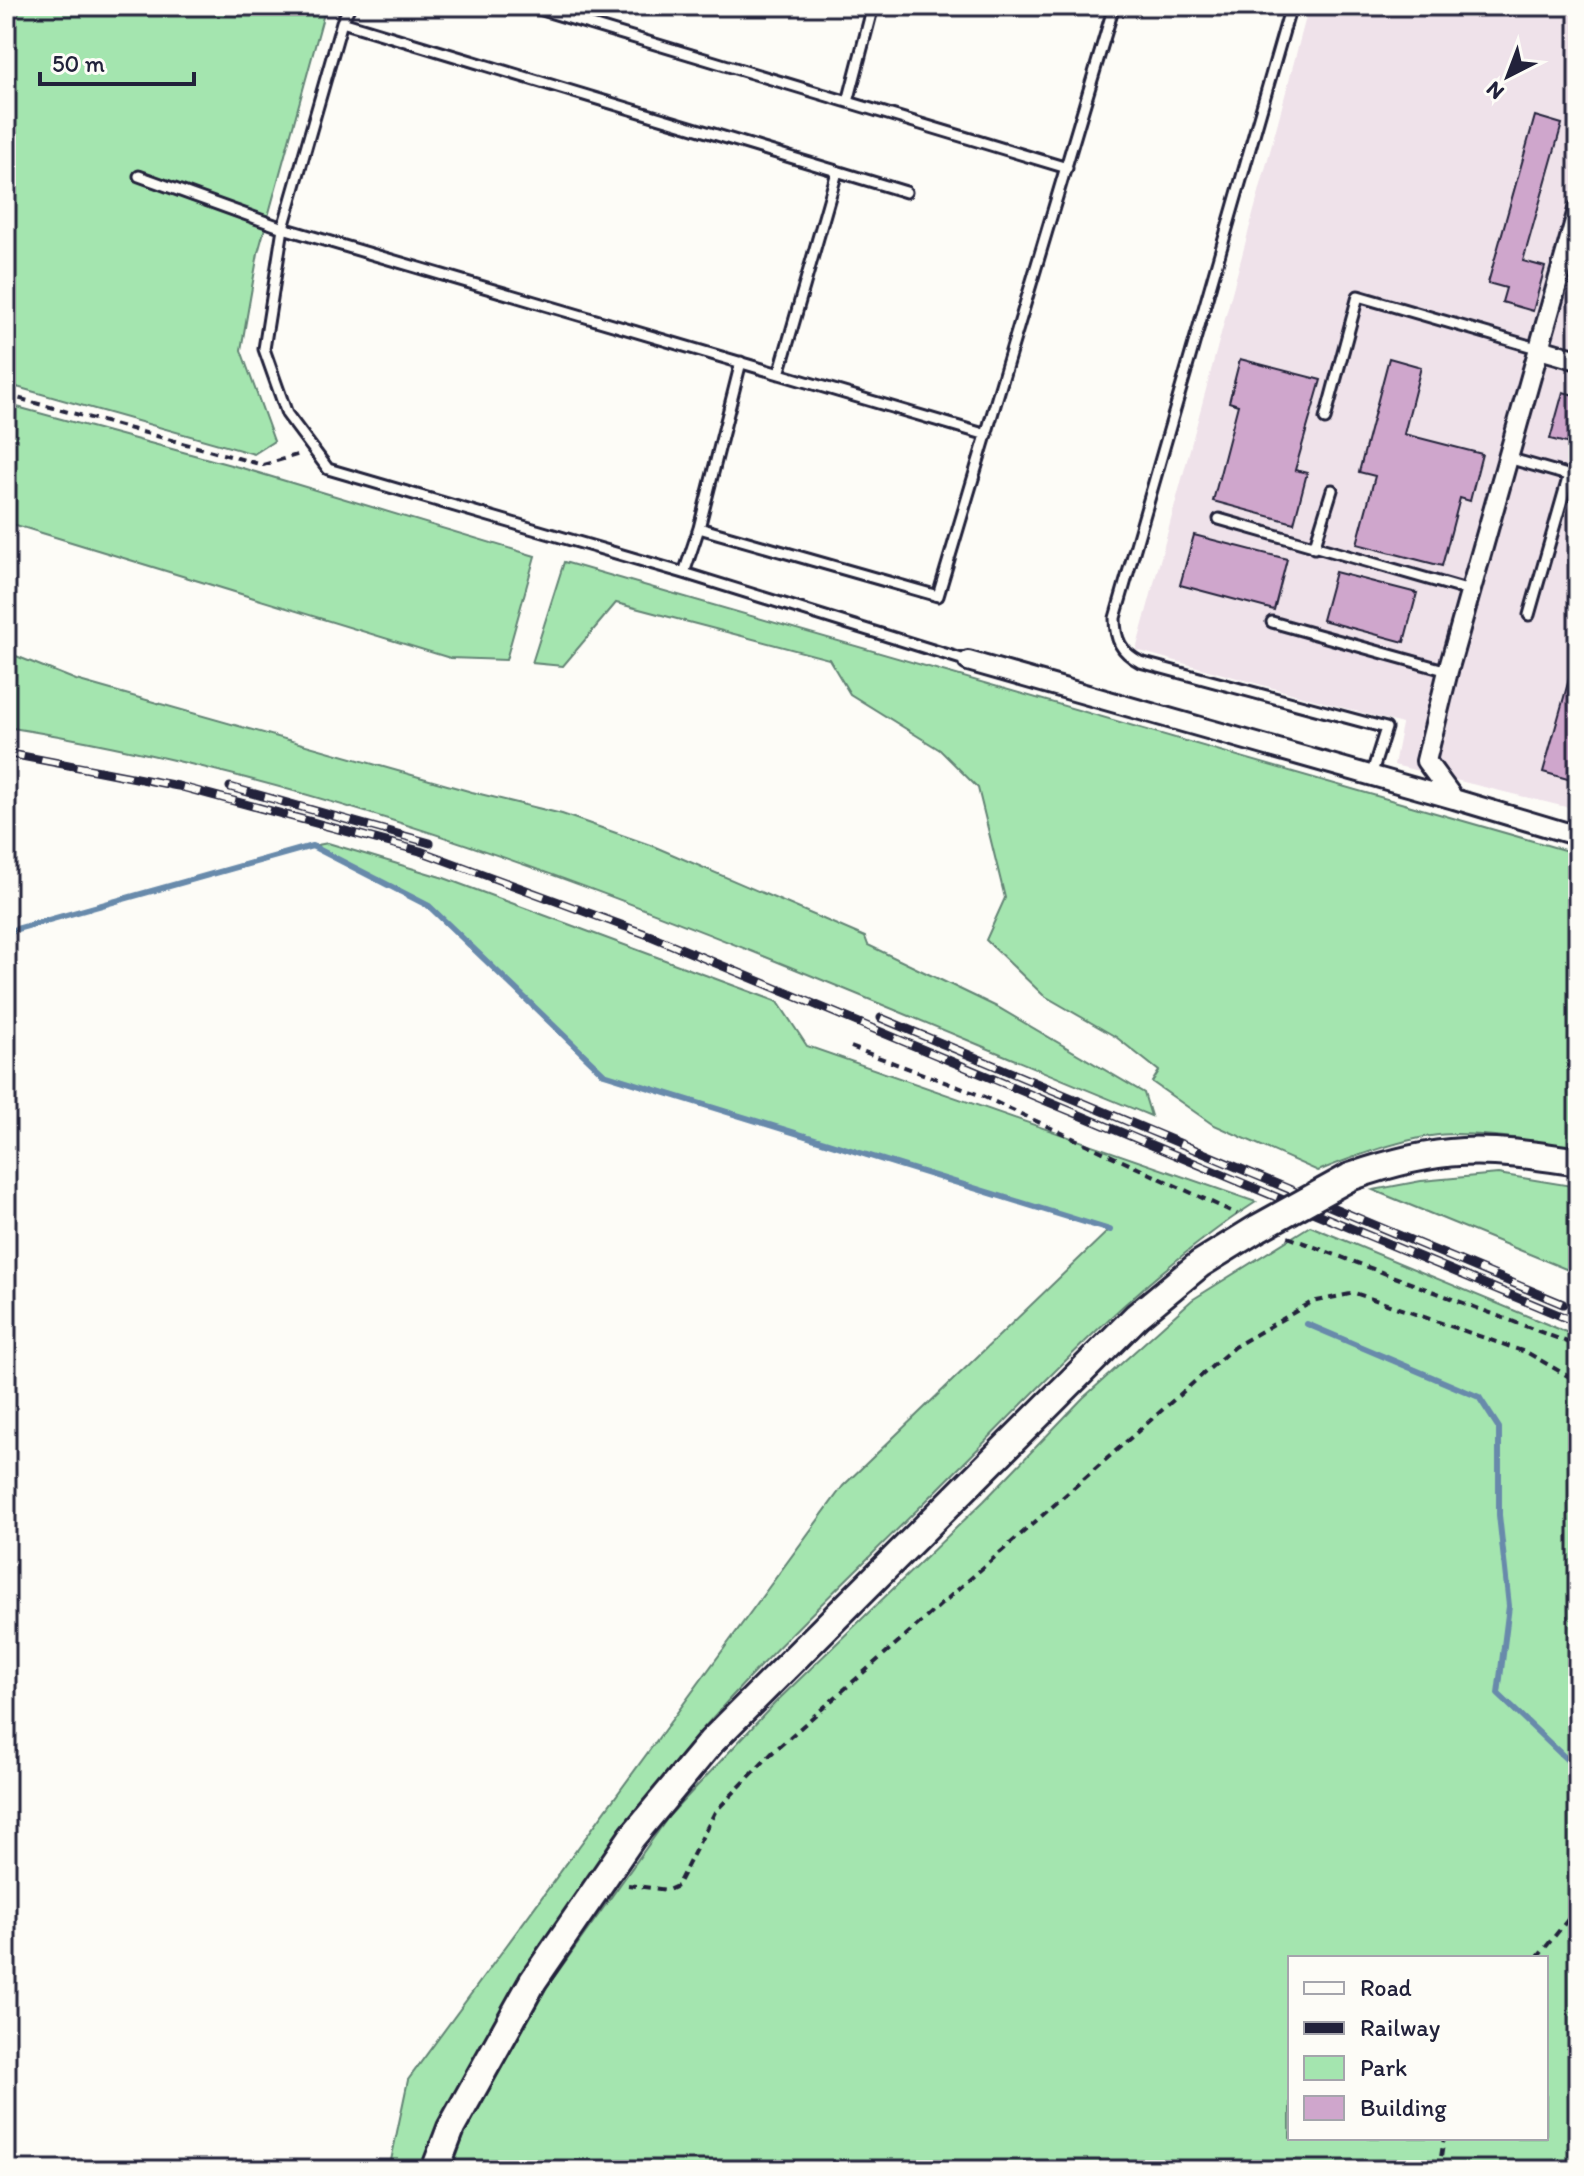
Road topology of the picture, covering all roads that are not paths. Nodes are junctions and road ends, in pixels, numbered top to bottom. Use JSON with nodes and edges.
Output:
{"nodes":[{"id":1,"x":350,"y":6,"type":"edge"},
{"id":2,"x":529,"y":6,"type":"edge"},
{"id":3,"x":873,"y":6,"type":"edge"},
{"id":4,"x":1114,"y":6,"type":"edge"},
{"id":5,"x":1291,"y":6,"type":"edge"},
{"id":6,"x":342,"y":22,"type":"junction"},
{"id":7,"x":848,"y":102,"type":"junction"},
{"id":8,"x":1067,"y":168,"type":"junction"},
{"id":9,"x":837,"y":172,"type":"junction"},
{"id":10,"x":139,"y":176,"type":"dead end"},
{"id":11,"x":906,"y":192,"type":"dead end"},
{"id":12,"x":1578,"y":210,"type":"edge"},
{"id":13,"x":283,"y":228,"type":"junction"},
{"id":14,"x":1540,"y":349,"type":"junction"},
{"id":15,"x":1578,"y":360,"type":"edge"},
{"id":16,"x":741,"y":362,"type":"junction"},
{"id":17,"x":779,"y":374,"type":"junction"},
{"id":18,"x":1325,"y":419,"type":"dead end"},
{"id":19,"x":987,"y":435,"type":"junction"},
{"id":20,"x":1508,"y":458,"type":"junction"},
{"id":21,"x":1573,"y":477,"type":"edge"},
{"id":22,"x":1332,"y":490,"type":"dead end"},
{"id":23,"x":1219,"y":519,"type":"dead end"},
{"id":24,"x":699,"y":528,"type":"junction"},
{"id":25,"x":1314,"y":548,"type":"junction"},
{"id":26,"x":684,"y":573,"type":"junction"},
{"id":27,"x":1470,"y":591,"type":"junction"},
{"id":28,"x":1529,"y":615,"type":"dead end"},
{"id":29,"x":1272,"y":622,"type":"dead end"},
{"id":30,"x":968,"y":661,"type":"joint"},
{"id":31,"x":1448,"y":671,"type":"junction"},
{"id":32,"x":1371,"y":776,"type":"junction"},
{"id":33,"x":1454,"y":799,"type":"junction"},
{"id":34,"x":1578,"y":836,"type":"edge"},
{"id":35,"x":1578,"y":1162,"type":"edge"},
{"id":36,"x":435,"y":2170,"type":"edge"}],
"edges":[{"from":1,"to":6,"type":"lane"},
{"from":2,"to":7,"type":"lane"},
{"from":3,"to":7,"type":"lane"},
{"from":4,"to":8,"type":"lane"},
{"from":5,"to":32,"type":"lane"},
{"from":6,"to":9,"type":"lane"},
{"from":6,"to":13,"type":"lane"},
{"from":7,"to":8,"type":"lane"},
{"from":8,"to":19,"type":"lane"},
{"from":9,"to":11,"type":"lane"},
{"from":9,"to":17,"type":"lane"},
{"from":10,"to":13,"type":"lane"},
{"from":12,"to":14,"type":"street"},
{"from":13,"to":16,"type":"lane"},
{"from":13,"to":26,"type":"lane"},
{"from":14,"to":15,"type":"street"},
{"from":14,"to":18,"type":"lane"},
{"from":14,"to":20,"type":"street"},
{"from":16,"to":17,"type":"lane"},
{"from":16,"to":24,"type":"lane"},
{"from":17,"to":19,"type":"lane"},
{"from":19,"to":24,"type":"lane"},
{"from":20,"to":21,"type":"lane"},
{"from":20,"to":27,"type":"street"},
{"from":21,"to":28,"type":"lane"},
{"from":22,"to":25,"type":"lane"},
{"from":23,"to":25,"type":"lane"},
{"from":24,"to":26,"type":"lane"},
{"from":25,"to":27,"type":"lane"},
{"from":26,"to":30,"type":"lane"},
{"from":27,"to":31,"type":"street"},
{"from":29,"to":31,"type":"lane"},
{"from":30,"to":32,"type":"street"},
{"from":31,"to":33,"type":"street"},
{"from":32,"to":33,"type":"street"},
{"from":33,"to":34,"type":"street"},
{"from":35,"to":36,"type":"main road","bridge":true}]}
